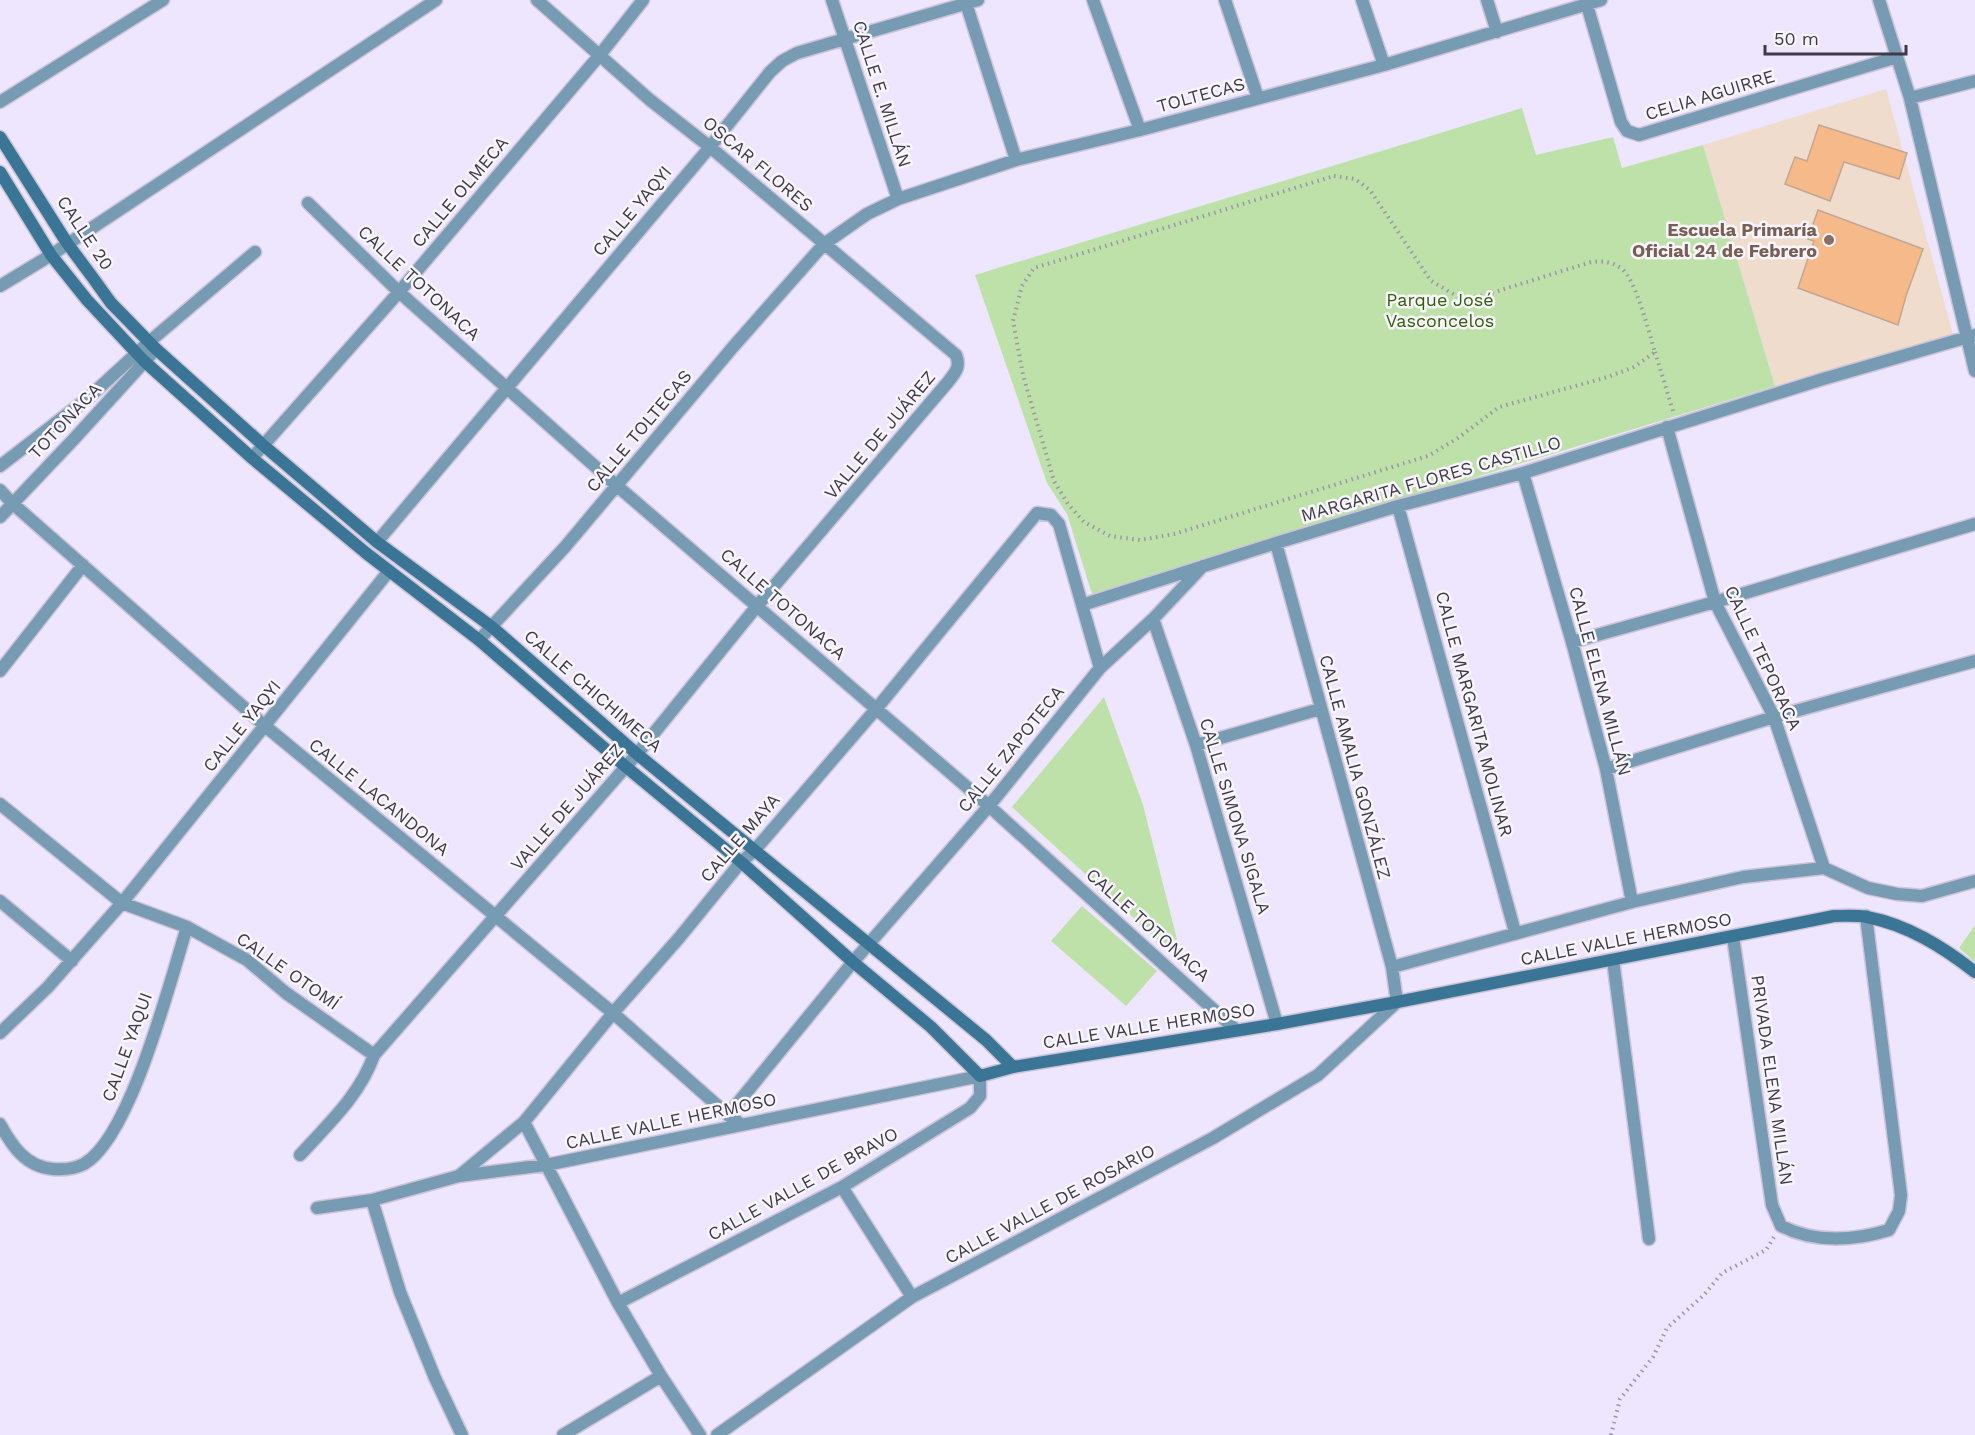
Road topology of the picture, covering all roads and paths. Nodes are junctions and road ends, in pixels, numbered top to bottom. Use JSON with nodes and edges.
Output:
{"nodes":[{"id":1,"x":163,"y":0,"type":"edge"},
{"id":2,"x":436,"y":0,"type":"edge"},
{"id":3,"x":537,"y":0,"type":"edge"},
{"id":4,"x":643,"y":0,"type":"edge"},
{"id":5,"x":832,"y":0,"type":"edge"},
{"id":6,"x":1093,"y":0,"type":"edge"},
{"id":7,"x":1225,"y":0,"type":"edge"},
{"id":8,"x":1362,"y":0,"type":"edge"},
{"id":9,"x":1487,"y":0,"type":"edge"},
{"id":10,"x":1879,"y":0,"type":"edge"},
{"id":11,"x":970,"y":1,"type":"edge"},
{"id":12,"x":1594,"y":2,"type":"edge"},
{"id":13,"x":1497,"y":32,"type":"junction"},
{"id":14,"x":844,"y":39,"type":"junction"},
{"id":15,"x":599,"y":56,"type":"junction"},
{"id":16,"x":1897,"y":57,"type":"junction"},
{"id":17,"x":1384,"y":65,"type":"junction"},
{"id":18,"x":1975,"y":81,"type":"edge"},
{"id":19,"x":1258,"y":98,"type":"junction"},
{"id":20,"x":1910,"y":98,"type":"junction"},
{"id":21,"x":0,"y":102,"type":"edge"},
{"id":22,"x":1140,"y":130,"type":"junction"},
{"id":23,"x":0,"y":137,"type":"edge"},
{"id":24,"x":711,"y":147,"type":"junction"},
{"id":25,"x":1016,"y":160,"type":"junction"},
{"id":26,"x":0,"y":172,"type":"edge"},
{"id":27,"x":898,"y":199,"type":"junction"},
{"id":28,"x":308,"y":203,"type":"dead end"},
{"id":29,"x":68,"y":243,"type":"junction"},
{"id":30,"x":824,"y":244,"type":"junction"},
{"id":31,"x":255,"y":252,"type":"dead end"},
{"id":32,"x":51,"y":255,"type":"junction"},
{"id":33,"x":0,"y":286,"type":"edge"},
{"id":34,"x":399,"y":292,"type":"junction"},
{"id":35,"x":1970,"y":337,"type":"edge"},
{"id":36,"x":152,"y":346,"type":"junction"},
{"id":37,"x":1654,"y":352,"type":"junction"},
{"id":38,"x":956,"y":355,"type":"joint"},
{"id":39,"x":141,"y":357,"type":"junction"},
{"id":40,"x":1975,"y":371,"type":"edge"},
{"id":41,"x":507,"y":387,"type":"junction"},
{"id":42,"x":1672,"y":426,"type":"junction"},
{"id":43,"x":263,"y":445,"type":"junction"},
{"id":44,"x":252,"y":458,"type":"junction"},
{"id":45,"x":0,"y":466,"type":"edge"},
{"id":46,"x":1523,"y":473,"type":"junction"},
{"id":47,"x":616,"y":484,"type":"junction"},
{"id":48,"x":0,"y":490,"type":"edge"},
{"id":49,"x":12,"y":503,"type":"junction"},
{"id":50,"x":1398,"y":506,"type":"junction"},
{"id":51,"x":0,"y":517,"type":"edge"},
{"id":52,"x":1975,"y":524,"type":"edge"},
{"id":53,"x":377,"y":542,"type":"junction"},
{"id":54,"x":1276,"y":543,"type":"junction"},
{"id":55,"x":83,"y":565,"type":"junction"},
{"id":56,"x":1204,"y":566,"type":"junction"},
{"id":57,"x":389,"y":571,"type":"junction"},
{"id":58,"x":1715,"y":602,"type":"junction"},
{"id":59,"x":1082,"y":605,"type":"junction"},
{"id":60,"x":757,"y":606,"type":"junction"},
{"id":61,"x":1153,"y":619,"type":"junction"},
{"id":62,"x":492,"y":627,"type":"junction"},
{"id":63,"x":479,"y":640,"type":"junction"},
{"id":64,"x":1572,"y":642,"type":"junction"},
{"id":65,"x":1975,"y":661,"type":"edge"},
{"id":66,"x":1100,"y":668,"type":"junction"},
{"id":67,"x":0,"y":671,"type":"edge"},
{"id":68,"x":877,"y":708,"type":"junction"},
{"id":69,"x":1320,"y":709,"type":"junction"},
{"id":70,"x":1774,"y":717,"type":"junction"},
{"id":71,"x":265,"y":726,"type":"junction"},
{"id":72,"x":1196,"y":745,"type":"junction"},
{"id":73,"x":637,"y":754,"type":"junction"},
{"id":74,"x":625,"y":766,"type":"junction"},
{"id":75,"x":1606,"y":770,"type":"junction"},
{"id":76,"x":0,"y":804,"type":"edge"},
{"id":77,"x":989,"y":806,"type":"junction"},
{"id":78,"x":754,"y":851,"type":"junction"},
{"id":79,"x":741,"y":862,"type":"junction"},
{"id":80,"x":1824,"y":868,"type":"junction"},
{"id":81,"x":1975,"y":881,"type":"edge"},
{"id":82,"x":0,"y":901,"type":"edge"},
{"id":83,"x":1632,"y":902,"type":"junction"},
{"id":84,"x":122,"y":903,"type":"junction"},
{"id":85,"x":496,"y":916,"type":"junction"},
{"id":86,"x":1866,"y":916,"type":"junction"},
{"id":87,"x":187,"y":927,"type":"junction"},
{"id":88,"x":1515,"y":932,"type":"junction"},
{"id":89,"x":1733,"y":937,"type":"junction"},
{"id":90,"x":869,"y":944,"type":"junction"},
{"id":91,"x":1613,"y":960,"type":"junction"},
{"id":92,"x":72,"y":961,"type":"junction"},
{"id":93,"x":853,"y":962,"type":"junction"},
{"id":94,"x":1392,"y":967,"type":"junction"},
{"id":95,"x":1975,"y":972,"type":"edge"},
{"id":96,"x":1397,"y":1002,"type":"junction"},
{"id":97,"x":613,"y":1013,"type":"junction"},
{"id":98,"x":1277,"y":1024,"type":"junction"},
{"id":99,"x":1236,"y":1030,"type":"junction"},
{"id":100,"x":0,"y":1033,"type":"edge"},
{"id":101,"x":374,"y":1055,"type":"junction"},
{"id":102,"x":1013,"y":1067,"type":"junction"},
{"id":103,"x":980,"y":1076,"type":"junction"},
{"id":104,"x":728,"y":1115,"type":"junction"},
{"id":105,"x":524,"y":1122,"type":"junction"},
{"id":106,"x":0,"y":1124,"type":"edge"},
{"id":107,"x":742,"y":1125,"type":"junction"},
{"id":108,"x":300,"y":1155,"type":"dead end"},
{"id":109,"x":546,"y":1165,"type":"junction"},
{"id":110,"x":459,"y":1176,"type":"junction"},
{"id":111,"x":842,"y":1187,"type":"junction"},
{"id":112,"x":372,"y":1200,"type":"junction"},
{"id":113,"x":318,"y":1208,"type":"dead end"},
{"id":114,"x":1781,"y":1226,"type":"junction"},
{"id":115,"x":1649,"y":1239,"type":"dead end"},
{"id":116,"x":912,"y":1297,"type":"junction"},
{"id":117,"x":618,"y":1303,"type":"junction"},
{"id":118,"x":662,"y":1376,"type":"junction"},
{"id":119,"x":462,"y":1435,"type":"edge"},
{"id":120,"x":563,"y":1435,"type":"edge"},
{"id":121,"x":700,"y":1435,"type":"edge"},
{"id":122,"x":717,"y":1435,"type":"edge"},
{"id":123,"x":1611,"y":1435,"type":"edge"}],
"edges":[{"from":1,"to":21,"type":"street"},
{"from":2,"to":29,"type":"street"},
{"from":3,"to":15,"type":"street","name":"OSCAR FLORES"},
{"from":4,"to":15,"type":"street","name":"CALLE OLMECA"},
{"from":5,"to":14,"type":"street","name":"CALLE E. MILLÁN"},
{"from":6,"to":22,"type":"street"},
{"from":7,"to":19,"type":"street"},
{"from":8,"to":17,"type":"street"},
{"from":9,"to":13,"type":"street"},
{"from":10,"to":16,"type":"street"},
{"from":11,"to":14,"type":"street","name":"CALLE YAQYI"},
{"from":11,"to":25,"type":"street"},
{"from":12,"to":13,"type":"street","name":"TOLTECAS"},
{"from":12,"to":16,"type":"street","name":"CELIA AGUIRRE"},
{"from":13,"to":17,"type":"street","name":"TOLTECAS"},
{"from":14,"to":24,"type":"street","name":"CALLE YAQYI"},
{"from":14,"to":27,"type":"street","name":"CALLE E. MILLÁN"},
{"from":15,"to":24,"type":"street","name":"OSCAR FLORES"},
{"from":15,"to":34,"type":"street","name":"CALLE OLMECA"},
{"from":16,"to":20,"type":"street"},
{"from":17,"to":19,"type":"street","name":"TOLTECAS"},
{"from":18,"to":20,"type":"street"},
{"from":19,"to":22,"type":"street","name":"TOLTECAS"},
{"from":20,"to":35,"type":"street"},
{"from":22,"to":25,"type":"street","name":"TOLTECAS"},
{"from":23,"to":29,"type":"main road","name":"CALLE 20"},
{"from":24,"to":30,"type":"street","name":"OSCAR FLORES"},
{"from":24,"to":41,"type":"street","name":"CALLE YAQYI"},
{"from":25,"to":27,"type":"street","name":"TOLTECAS"},
{"from":26,"to":32,"type":"main road","name":"CALLE 20"},
{"from":27,"to":30,"type":"street","name":"TOLTECAS"},
{"from":28,"to":34,"type":"street","name":"CALLE TOTONACA"},
{"from":29,"to":32,"type":"street"},
{"from":29,"to":36,"type":"main road","name":"CALLE 20"},
{"from":30,"to":38,"type":"street","name":"OSCAR FLORES"},
{"from":30,"to":47,"type":"street","name":"CALLE TOLTECAS"},
{"from":31,"to":36,"type":"street"},
{"from":32,"to":33,"type":"street"},
{"from":32,"to":39,"type":"main road","name":"CALLE 20"},
{"from":34,"to":41,"type":"street","name":"CALLE TOTONACA"},
{"from":34,"to":43,"type":"street","name":"CALLE OLMECA"},
{"from":35,"to":40,"type":"street"},
{"from":35,"to":42,"type":"street","name":"MARGARITA FLORES CASTILLO"},
{"from":36,"to":39,"type":"street","name":"TOTONACA"},
{"from":36,"to":43,"type":"main road","name":"CALLE CHICHIMECA"},
{"from":37,"to":37,"type":"path"},
{"from":37,"to":42,"type":"path"},
{"from":38,"to":60,"type":"street","name":"VALLE DE JUÁREZ"},
{"from":39,"to":44,"type":"main road","name":"CALLE CHICHIMECA"},
{"from":39,"to":45,"type":"street"},
{"from":39,"to":49,"type":"street","name":"TOTONACA"},
{"from":41,"to":47,"type":"street","name":"CALLE TOTONACA"},
{"from":41,"to":53,"type":"street","name":"CALLE YAQYI"},
{"from":42,"to":46,"type":"street","name":"MARGARITA FLORES CASTILLO"},
{"from":42,"to":58,"type":"street","name":"CALLE TEPORACA"},
{"from":43,"to":44,"type":"street","name":"CALLE OLMECA"},
{"from":43,"to":53,"type":"main road","name":"CALLE CHICHIMECA"},
{"from":44,"to":57,"type":"main road","name":"CALLE CHICHIMECA"},
{"from":46,"to":50,"type":"street","name":"MARGARITA FLORES CASTILLO"},
{"from":46,"to":64,"type":"street","name":"CALLE ELENA MILLÁN"},
{"from":47,"to":60,"type":"street","name":"CALLE TOTONACA"},
{"from":47,"to":62,"type":"street","name":"CALLE TOLTECAS"},
{"from":48,"to":49,"type":"street","name":"CALLE LACANDONA"},
{"from":49,"to":51,"type":"street","name":"TOTONACA"},
{"from":49,"to":55,"type":"street","name":"CALLE LACANDONA"},
{"from":50,"to":54,"type":"street","name":"MARGARITA FLORES CASTILLO"},
{"from":50,"to":88,"type":"street","name":"CALLE MARGARITA MOLINAR"},
{"from":52,"to":58,"type":"street"},
{"from":53,"to":62,"type":"main road","name":"CALLE CHICHIMECA"},
{"from":54,"to":56,"type":"street","name":"MARGARITA FLORES CASTILLO"},
{"from":54,"to":69,"type":"street","name":"CALLE AMALIA GONZÁLEZ"},
{"from":55,"to":67,"type":"street"},
{"from":55,"to":71,"type":"street","name":"CALLE LACANDONA"},
{"from":56,"to":59,"type":"street","name":"MARGARITA FLORES CASTILLO"},
{"from":56,"to":61,"type":"street","name":"CALLE ZAPOTECA"},
{"from":57,"to":63,"type":"main road","name":"CALLE CHICHIMECA"},
{"from":57,"to":71,"type":"street","name":"CALLE YAQYI"},
{"from":58,"to":64,"type":"street"},
{"from":58,"to":70,"type":"street","name":"CALLE TEPORACA"},
{"from":59,"to":66,"type":"street"},
{"from":59,"to":68,"type":"street","name":"CALLE MAYA"},
{"from":60,"to":68,"type":"street","name":"CALLE TOTONACA"},
{"from":60,"to":73,"type":"street","name":"VALLE DE JUÁREZ"},
{"from":61,"to":66,"type":"street","name":"CALLE ZAPOTECA"},
{"from":61,"to":72,"type":"street","name":"CALLE SIMONA SIGALA"},
{"from":62,"to":63,"type":"street","name":"CALLE TOLTECAS"},
{"from":62,"to":73,"type":"main road","name":"CALLE CHICHIMECA"},
{"from":63,"to":74,"type":"main road","name":"CALLE CHICHIMECA"},
{"from":64,"to":75,"type":"street","name":"CALLE ELENA MILLÁN"},
{"from":65,"to":70,"type":"street"},
{"from":66,"to":77,"type":"street","name":"CALLE ZAPOTECA"},
{"from":68,"to":77,"type":"street","name":"CALLE TOTONACA"},
{"from":68,"to":78,"type":"street","name":"CALLE MAYA"},
{"from":69,"to":72,"type":"street"},
{"from":69,"to":94,"type":"street","name":"CALLE AMALIA GONZÁLEZ"},
{"from":70,"to":75,"type":"street"},
{"from":70,"to":80,"type":"street","name":"CALLE TEPORACA"},
{"from":71,"to":84,"type":"street","name":"CALLE YAQYI"},
{"from":71,"to":85,"type":"street","name":"CALLE LACANDONA"},
{"from":72,"to":98,"type":"street","name":"CALLE SIMONA SIGALA"},
{"from":73,"to":74,"type":"street","name":"VALLE DE JUÁREZ"},
{"from":73,"to":78,"type":"main road","name":"CALLE CHICHIMECA"},
{"from":74,"to":79,"type":"main road","name":"CALLE CHICHIMECA"},
{"from":74,"to":85,"type":"street","name":"VALLE DE JUÁREZ"},
{"from":75,"to":83,"type":"street","name":"CALLE ELENA MILLÁN"},
{"from":76,"to":84,"type":"street","name":"CALLE OTOMÍ"},
{"from":77,"to":90,"type":"street","name":"CALLE ZAPOTECA"},
{"from":77,"to":99,"type":"street","name":"CALLE TOTONACA"},
{"from":78,"to":79,"type":"street","name":"CALLE MAYA"},
{"from":78,"to":90,"type":"main road","name":"CALLE CHICHIMECA"},
{"from":79,"to":93,"type":"main road","name":"CALLE CHICHIMECA"},
{"from":79,"to":97,"type":"street","name":"CALLE MAYA"},
{"from":80,"to":81,"type":"street"},
{"from":80,"to":83,"type":"street","name":"CALLE VALLE HERMOSO"},
{"from":82,"to":92,"type":"street"},
{"from":83,"to":88,"type":"street","name":"CALLE VALLE HERMOSO"},
{"from":84,"to":87,"type":"street","name":"CALLE OTOMÍ"},
{"from":84,"to":92,"type":"street"},
{"from":85,"to":97,"type":"street","name":"CALLE LACANDONA"},
{"from":85,"to":101,"type":"street","name":"VALLE DE JUÁREZ"},
{"from":86,"to":89,"type":"main road","name":"CALLE VALLE HERMOSO"},
{"from":86,"to":95,"type":"main road","name":"CALLE VALLE HERMOSO"},
{"from":86,"to":114,"type":"street"},
{"from":87,"to":101,"type":"street","name":"CALLE OTOMÍ"},
{"from":87,"to":106,"type":"street","name":"CALLE YAQUI"},
{"from":88,"to":94,"type":"street","name":"CALLE VALLE HERMOSO"},
{"from":89,"to":91,"type":"main road","name":"CALLE VALLE HERMOSO"},
{"from":89,"to":114,"type":"street","name":"PRIVADA ELENA MILLÁN"},
{"from":90,"to":93,"type":"street","name":"CALLE ZAPOTECA"},
{"from":90,"to":102,"type":"main road","name":"CALLE CHICHIMECA"},
{"from":91,"to":96,"type":"main road","name":"CALLE VALLE HERMOSO"},
{"from":91,"to":115,"type":"street"},
{"from":92,"to":100,"type":"street"},
{"from":93,"to":103,"type":"main road","name":"CALLE CHICHIMECA"},
{"from":93,"to":104,"type":"street","name":"CALLE ZAPOTECA"},
{"from":94,"to":96,"type":"street","name":"CALLE AMALIA GONZÁLEZ"},
{"from":96,"to":98,"type":"main road","name":"CALLE VALLE HERMOSO"},
{"from":96,"to":116,"type":"street","name":"CALLE VALLE DE ROSARIO"},
{"from":97,"to":104,"type":"street","name":"CALLE LACANDONA"},
{"from":97,"to":105,"type":"street","name":"CALLE MAYA"},
{"from":98,"to":99,"type":"main road","name":"CALLE VALLE HERMOSO"},
{"from":99,"to":102,"type":"main road","name":"CALLE VALLE HERMOSO"},
{"from":101,"to":108,"type":"street","name":"VALLE DE JUÁREZ"},
{"from":102,"to":103,"type":"main road","name":"CALLE VALLE HERMOSO"},
{"from":103,"to":107,"type":"street","name":"CALLE VALLE HERMOSO"},
{"from":103,"to":111,"type":"street","name":"CALLE VALLE DE BRAVO"},
{"from":104,"to":107,"type":"street","name":"CALLE LACANDONA"},
{"from":105,"to":109,"type":"street"},
{"from":105,"to":110,"type":"street","name":"CALLE MAYA"},
{"from":107,"to":109,"type":"street","name":"CALLE VALLE HERMOSO"},
{"from":109,"to":110,"type":"street","name":"CALLE VALLE HERMOSO"},
{"from":109,"to":117,"type":"street"},
{"from":110,"to":112,"type":"street","name":"CALLE VALLE HERMOSO"},
{"from":111,"to":116,"type":"street"},
{"from":111,"to":117,"type":"street","name":"CALLE VALLE DE BRAVO"},
{"from":112,"to":113,"type":"street","name":"CALLE VALLE HERMOSO"},
{"from":112,"to":119,"type":"street"},
{"from":114,"to":123,"type":"path"},
{"from":116,"to":122,"type":"street","name":"CALLE VALLE DE ROSARIO"},
{"from":117,"to":118,"type":"street"},
{"from":118,"to":120,"type":"street"},
{"from":118,"to":121,"type":"street"}]}
